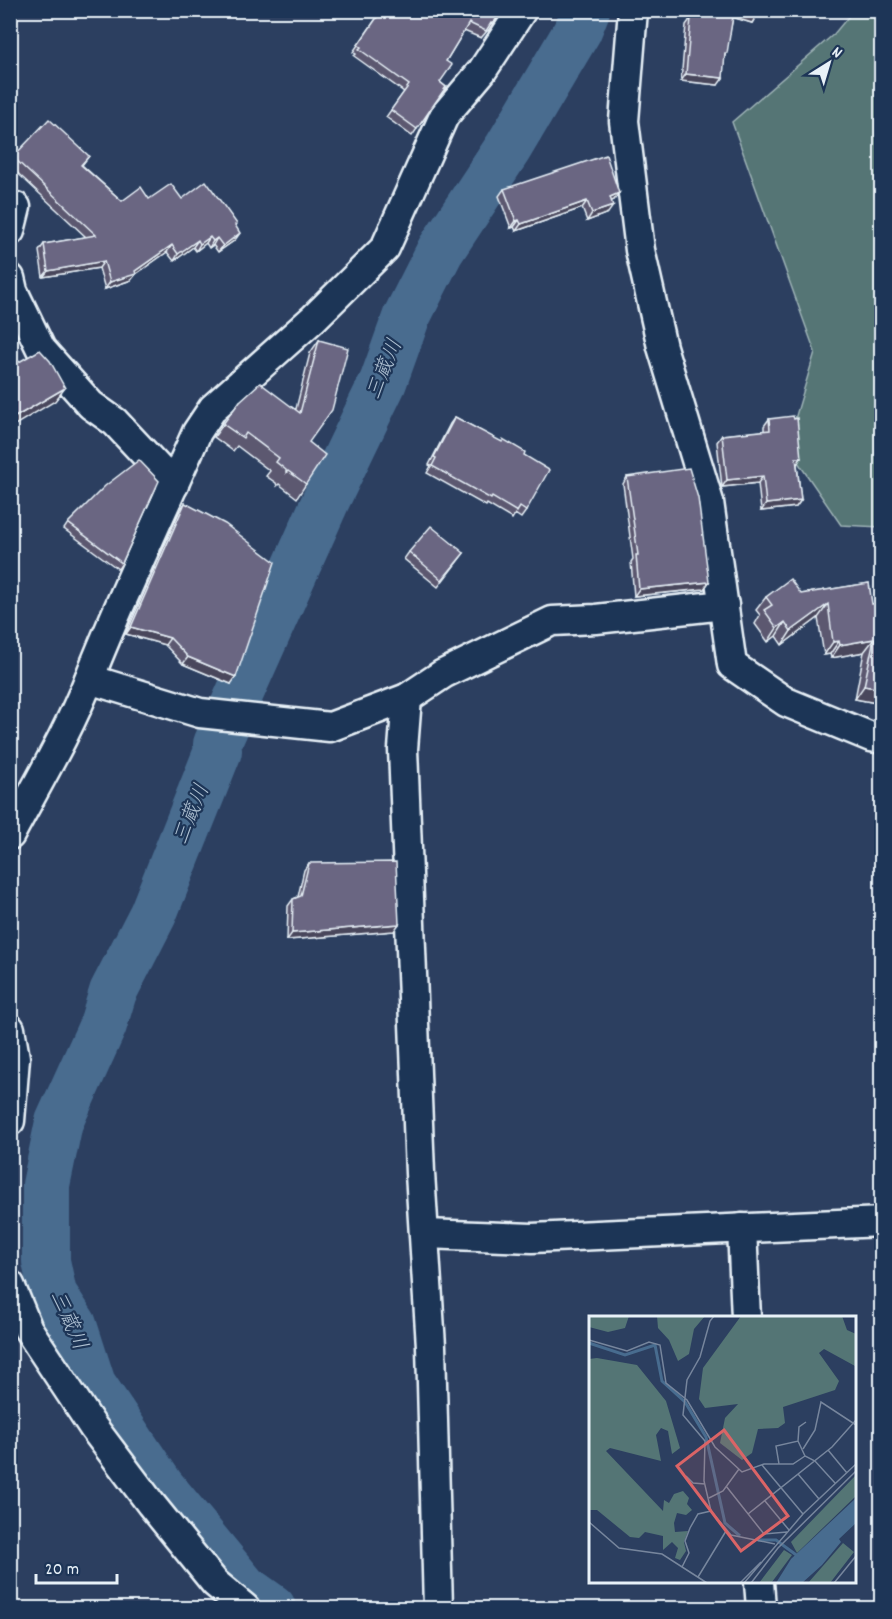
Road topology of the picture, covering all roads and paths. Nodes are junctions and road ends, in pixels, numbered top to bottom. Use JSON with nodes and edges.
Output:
{"nodes":[{"id":1,"x":522,"y":10,"type":"edge"},
{"id":2,"x":633,"y":10,"type":"edge"},
{"id":3,"x":10,"y":278,"type":"edge"},
{"id":4,"x":174,"y":485,"type":"junction"},
{"id":5,"x":724,"y":605,"type":"junction"},
{"id":6,"x":89,"y":679,"type":"junction"},
{"id":7,"x":407,"y":698,"type":"junction"},
{"id":8,"x":882,"y":739,"type":"edge"},
{"id":9,"x":10,"y":835,"type":"edge"},
{"id":10,"x":10,"y":1029,"type":"edge"},
{"id":11,"x":10,"y":1121,"type":"edge"},
{"id":12,"x":882,"y":1222,"type":"edge"},
{"id":13,"x":742,"y":1228,"type":"junction"},
{"id":14,"x":425,"y":1234,"type":"junction"},
{"id":15,"x":10,"y":1285,"type":"edge"},
{"id":16,"x":746,"y":1316,"type":"edge"},
{"id":17,"x":759,"y":1583,"type":"edge"},
{"id":18,"x":245,"y":1608,"type":"edge"},
{"id":19,"x":438,"y":1608,"type":"edge"},
{"id":20,"x":761,"y":1608,"type":"edge"}],
"edges":[{"from":1,"to":4,"type":"street"},
{"from":2,"to":5,"type":"street"},
{"from":3,"to":4,"type":"street"},
{"from":4,"to":6,"type":"street"},
{"from":5,"to":7,"type":"street"},
{"from":5,"to":8,"type":"street"},
{"from":6,"to":7,"type":"street"},
{"from":6,"to":9,"type":"street"},
{"from":7,"to":14,"type":"street"},
{"from":10,"to":11,"type":"street"},
{"from":12,"to":13,"type":"street"},
{"from":13,"to":14,"type":"street"},
{"from":13,"to":16,"type":"street"},
{"from":14,"to":19,"type":"street"},
{"from":15,"to":18,"type":"street"},
{"from":17,"to":20,"type":"street"}]}
